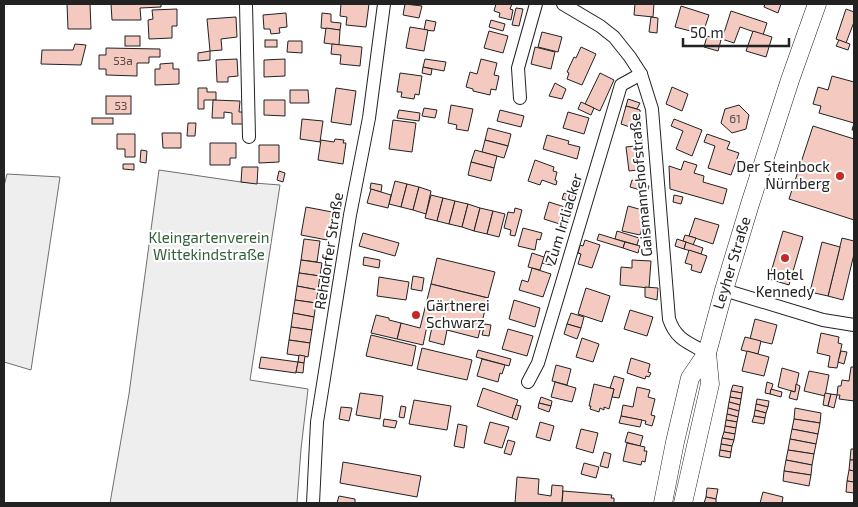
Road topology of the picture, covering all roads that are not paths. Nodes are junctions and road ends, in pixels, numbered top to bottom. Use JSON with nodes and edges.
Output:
{"nodes":[{"id":1,"x":246,"y":4,"type":"edge"},
{"id":2,"x":384,"y":4,"type":"edge"},
{"id":3,"x":536,"y":4,"type":"edge"},
{"id":4,"x":563,"y":4,"type":"edge"},
{"id":5,"x":817,"y":4,"type":"edge"},
{"id":6,"x":640,"y":74,"type":"junction"},
{"id":7,"x":520,"y":98,"type":"dead end"},
{"id":8,"x":249,"y":137,"type":"dead end"},
{"id":9,"x":724,"y":290,"type":"junction"},
{"id":10,"x":854,"y":324,"type":"edge"},
{"id":11,"x":707,"y":352,"type":"junction"},
{"id":12,"x":528,"y":382,"type":"dead end"},
{"id":13,"x":313,"y":503,"type":"edge"},
{"id":14,"x":663,"y":503,"type":"edge"},
{"id":15,"x":684,"y":503,"type":"edge"}],
"edges":[{"from":1,"to":8,"type":"street"},
{"from":2,"to":13,"type":"street","name":"Rehdorfer Straße"},
{"from":3,"to":7,"type":"street"},
{"from":4,"to":6,"type":"street","name":"Gaismannshofstraße"},
{"from":5,"to":9,"type":"main road","name":"Leyher Straße"},
{"from":6,"to":11,"type":"street","name":"Gaismannshofstraße"},
{"from":6,"to":12,"type":"street","name":"Zum Irrliacker"},
{"from":9,"to":10,"type":"street"},
{"from":9,"to":11,"type":"main road","name":"Leyher Straße"},
{"from":11,"to":14,"type":"main road","name":"Leyher Straße"},
{"from":11,"to":15,"type":"main road","name":"Leyher Straße"}]}
